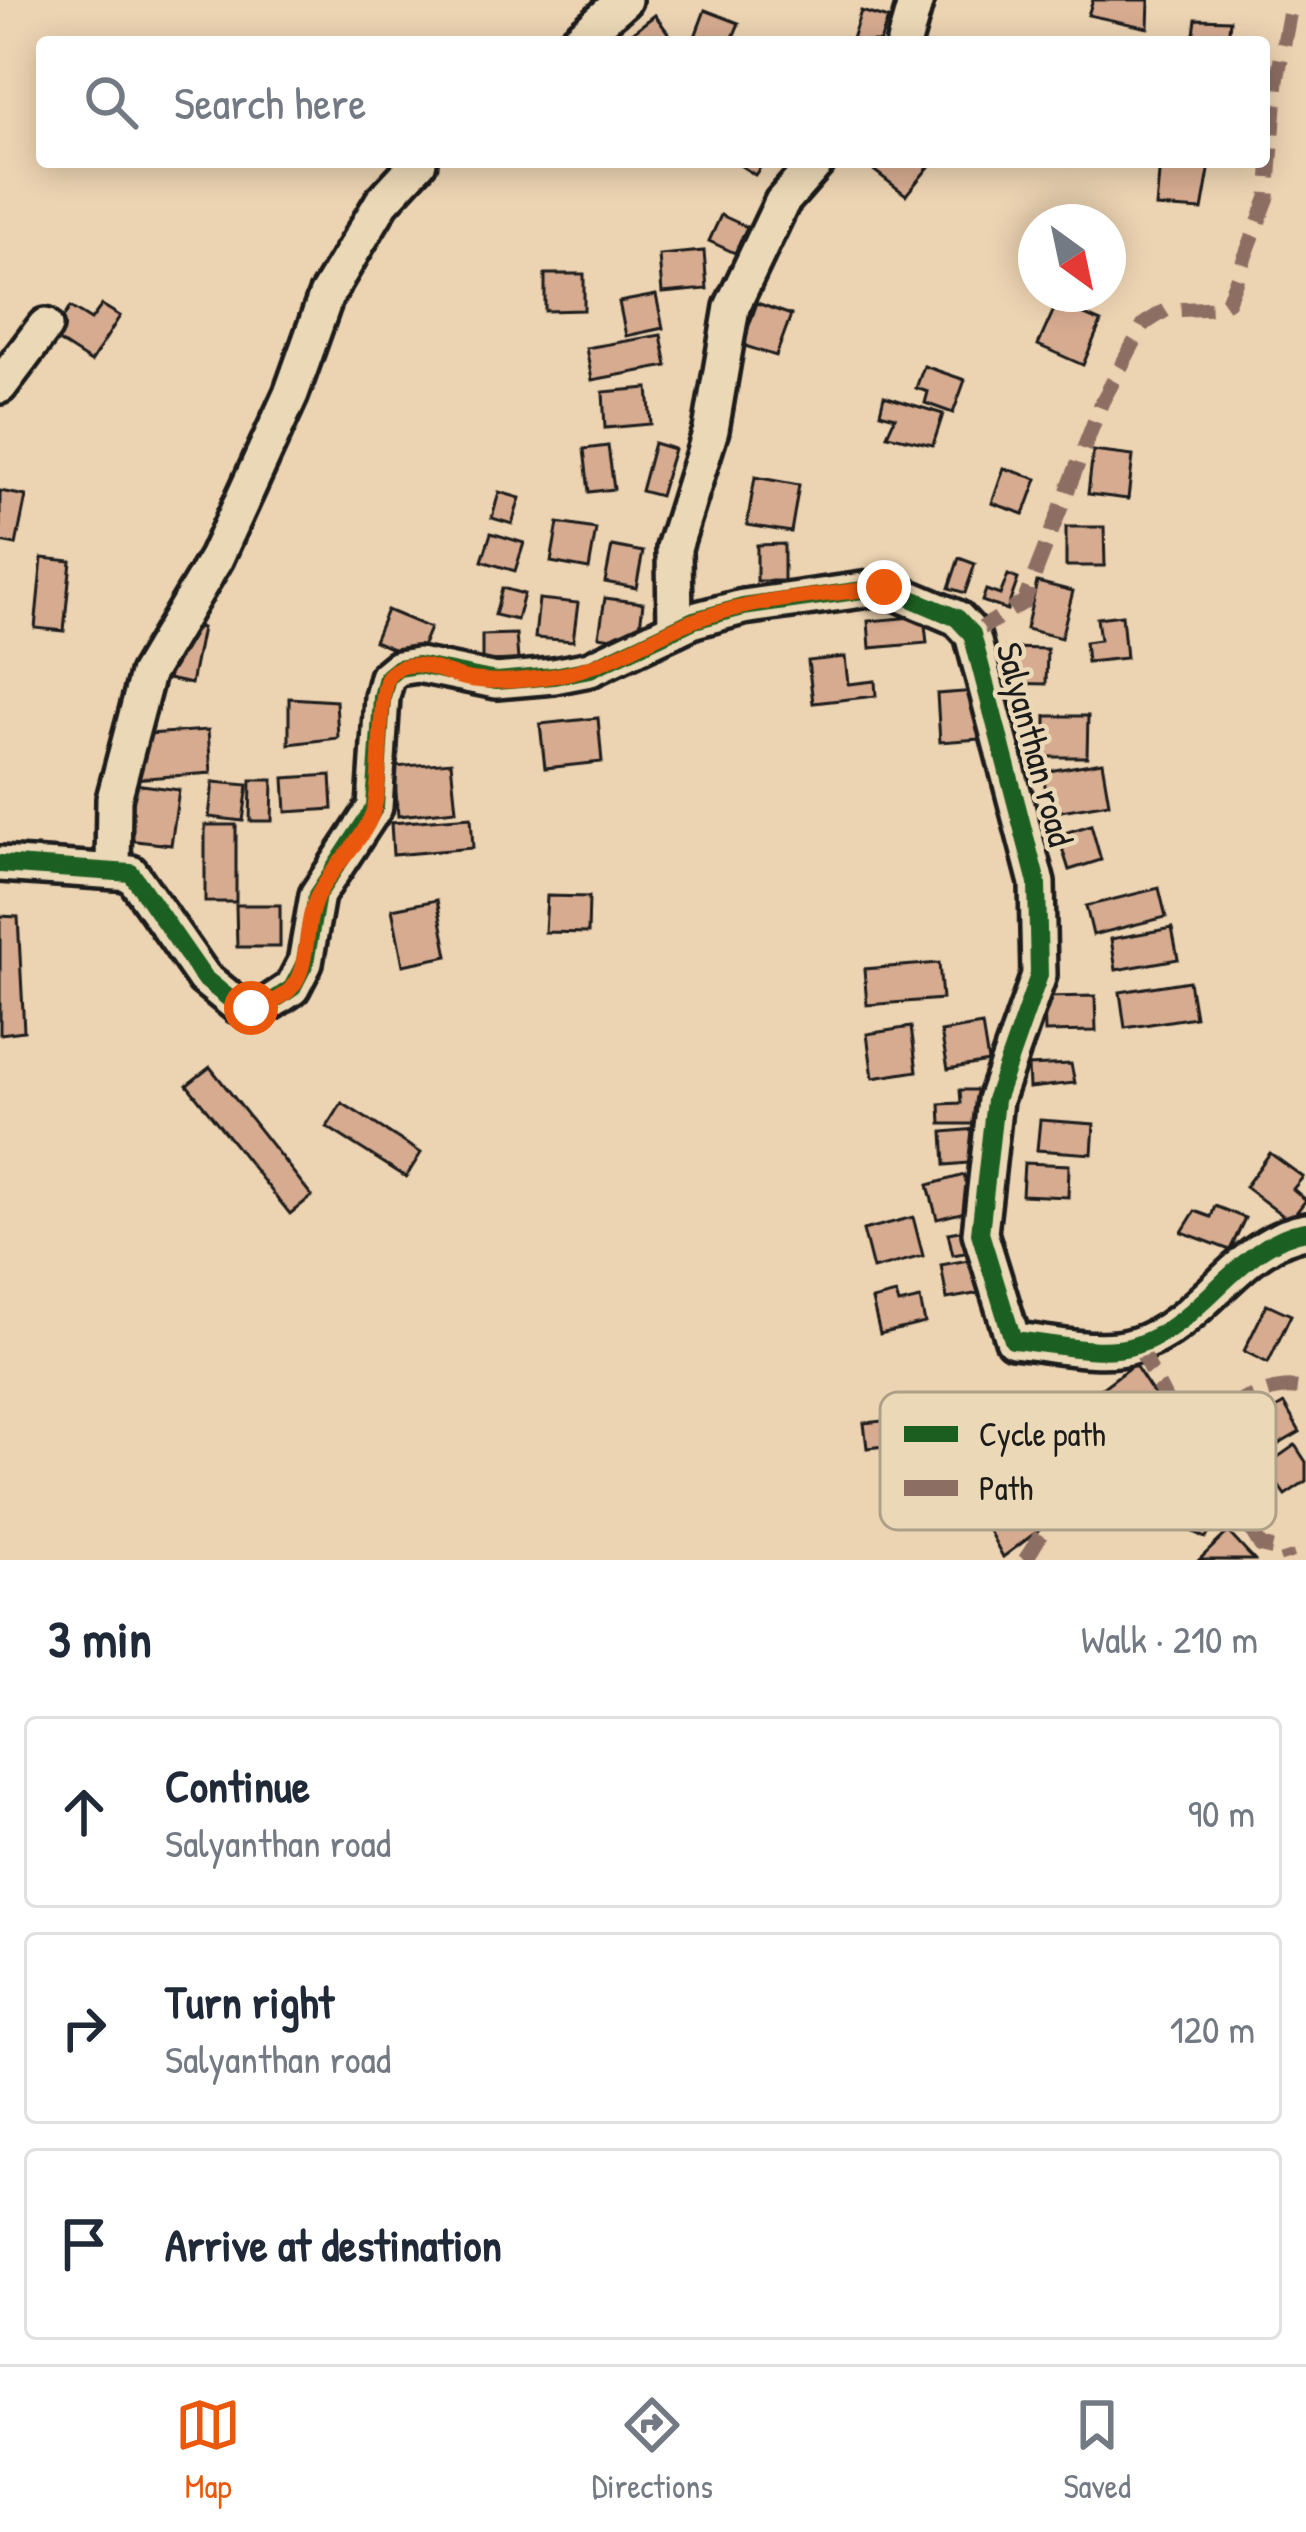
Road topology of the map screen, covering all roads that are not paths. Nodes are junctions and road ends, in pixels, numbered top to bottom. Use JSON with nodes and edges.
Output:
{"nodes":[{"id":1,"x":623,"y":0,"type":"edge"},
{"id":2,"x":916,"y":0,"type":"edge"},
{"id":3,"x":583,"y":36,"type":"edge"},
{"id":4,"x":906,"y":36,"type":"edge"},
{"id":5,"x":413,"y":168,"type":"edge"},
{"id":6,"x":812,"y":168,"type":"edge"},
{"id":7,"x":45,"y":326,"type":"dead end"},
{"id":8,"x":0,"y":386,"type":"edge"},
{"id":9,"x":675,"y":629,"type":"junction"},
{"id":10,"x":0,"y":864,"type":"edge"},
{"id":11,"x":113,"y":868,"type":"junction"},
{"id":12,"x":1306,"y":1231,"type":"edge"}],
"edges":[{"from":1,"to":3,"type":"street"},
{"from":2,"to":4,"type":"street"},
{"from":5,"to":11,"type":"street"},
{"from":6,"to":9,"type":"street"},
{"from":7,"to":8,"type":"street"},
{"from":9,"to":11,"type":"street","name":"Salyanthan road"},
{"from":9,"to":12,"type":"street","name":"Salyanthan road"},
{"from":10,"to":11,"type":"street"}]}
